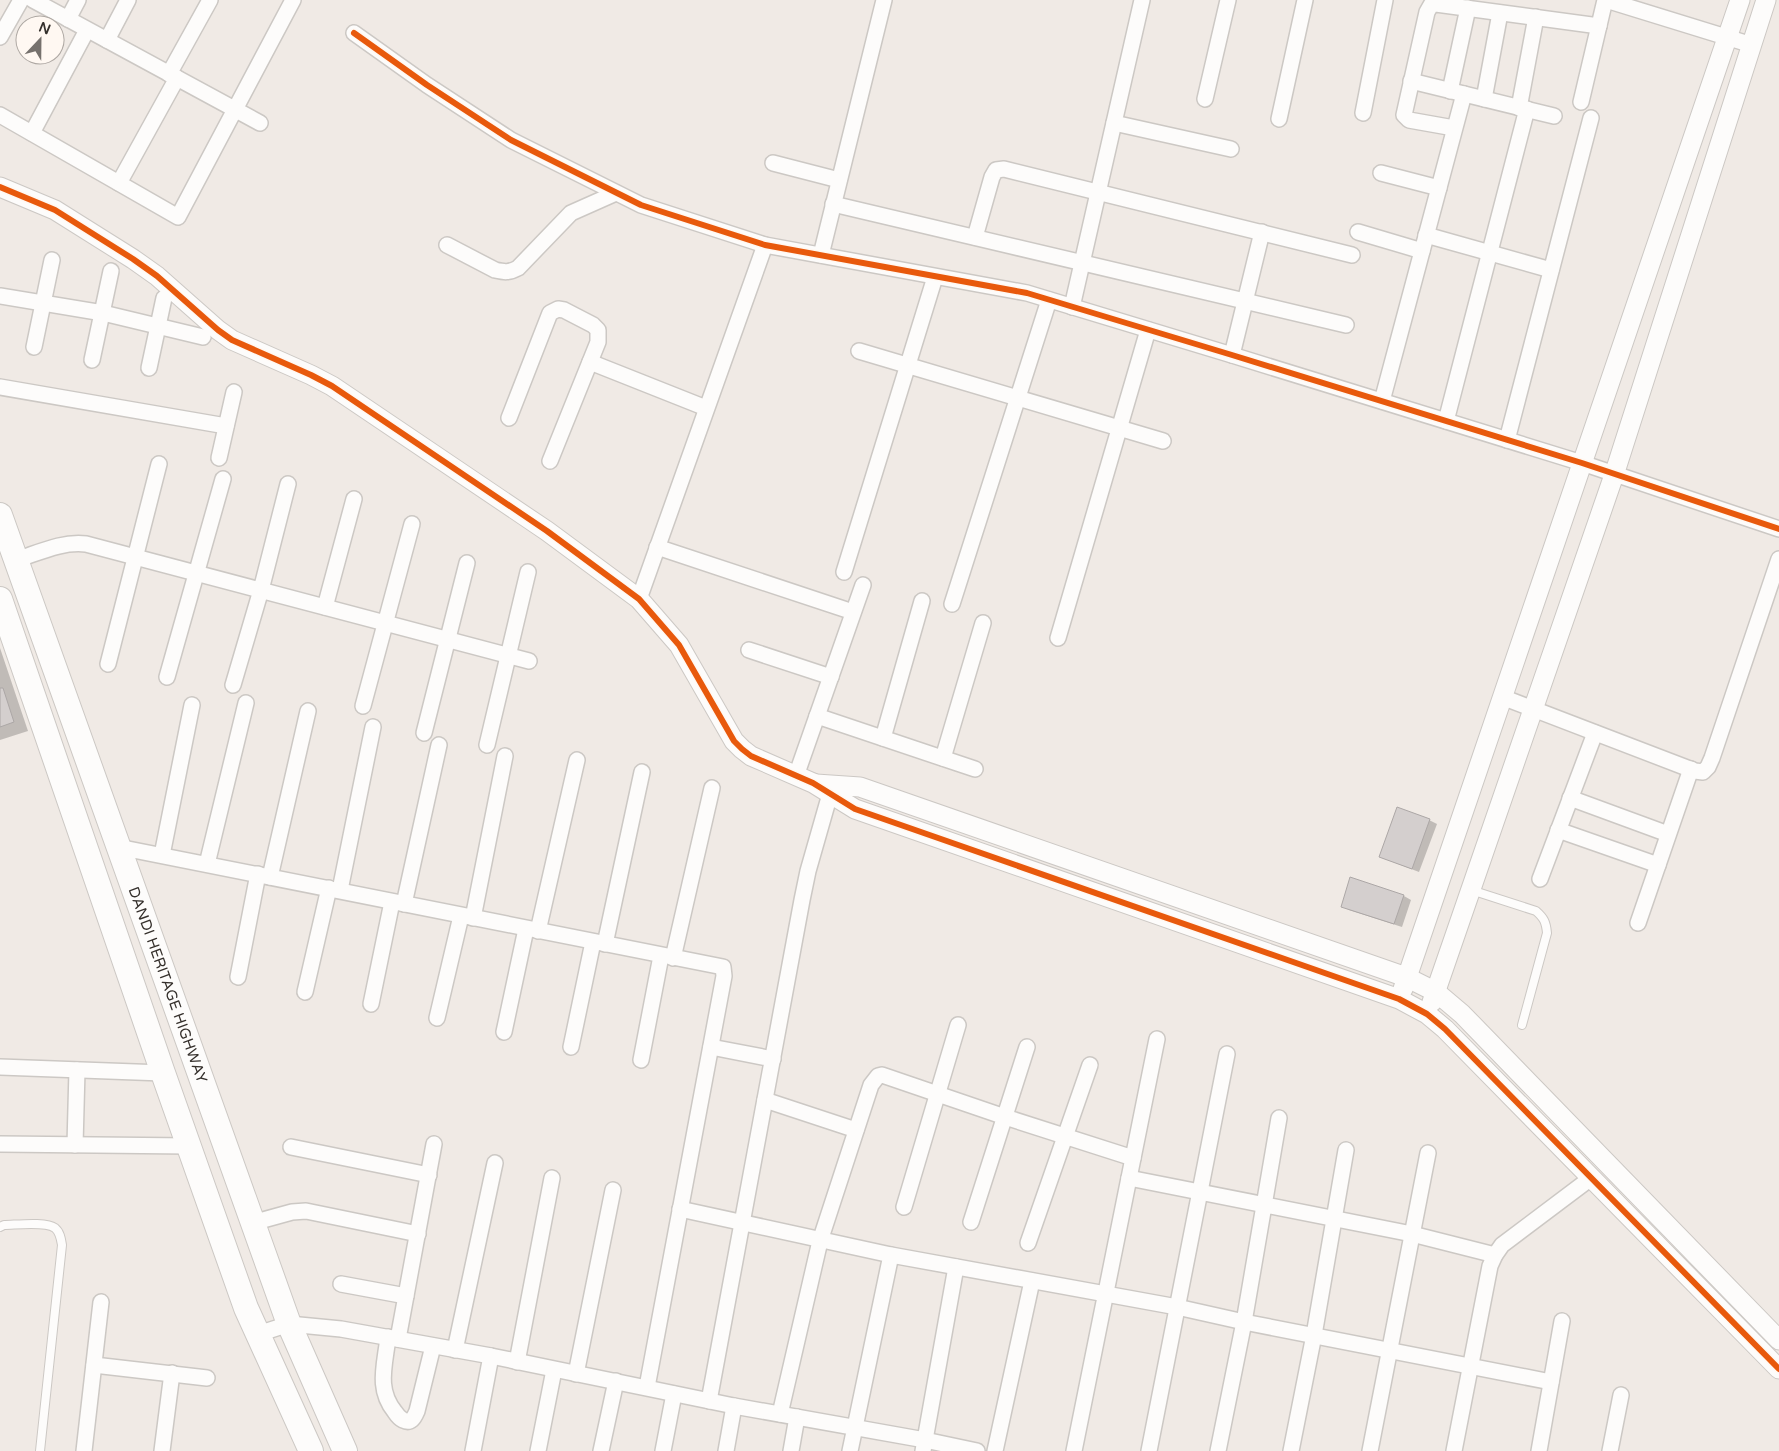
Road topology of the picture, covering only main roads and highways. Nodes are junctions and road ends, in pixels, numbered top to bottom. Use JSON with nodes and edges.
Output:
{"nodes":[{"id":1,"x":0,"y":515,"type":"edge"},
{"id":2,"x":0,"y":599,"type":"edge"},
{"id":3,"x":311,"y":1451,"type":"edge"},
{"id":4,"x":345,"y":1451,"type":"edge"}],
"edges":[{"from":1,"to":4,"type":"main road","name":"DANDI HERITAGE HIGHWAY"},
{"from":2,"to":3,"type":"main road","name":"DANDI HERITAGE HIGHWAY"}]}
